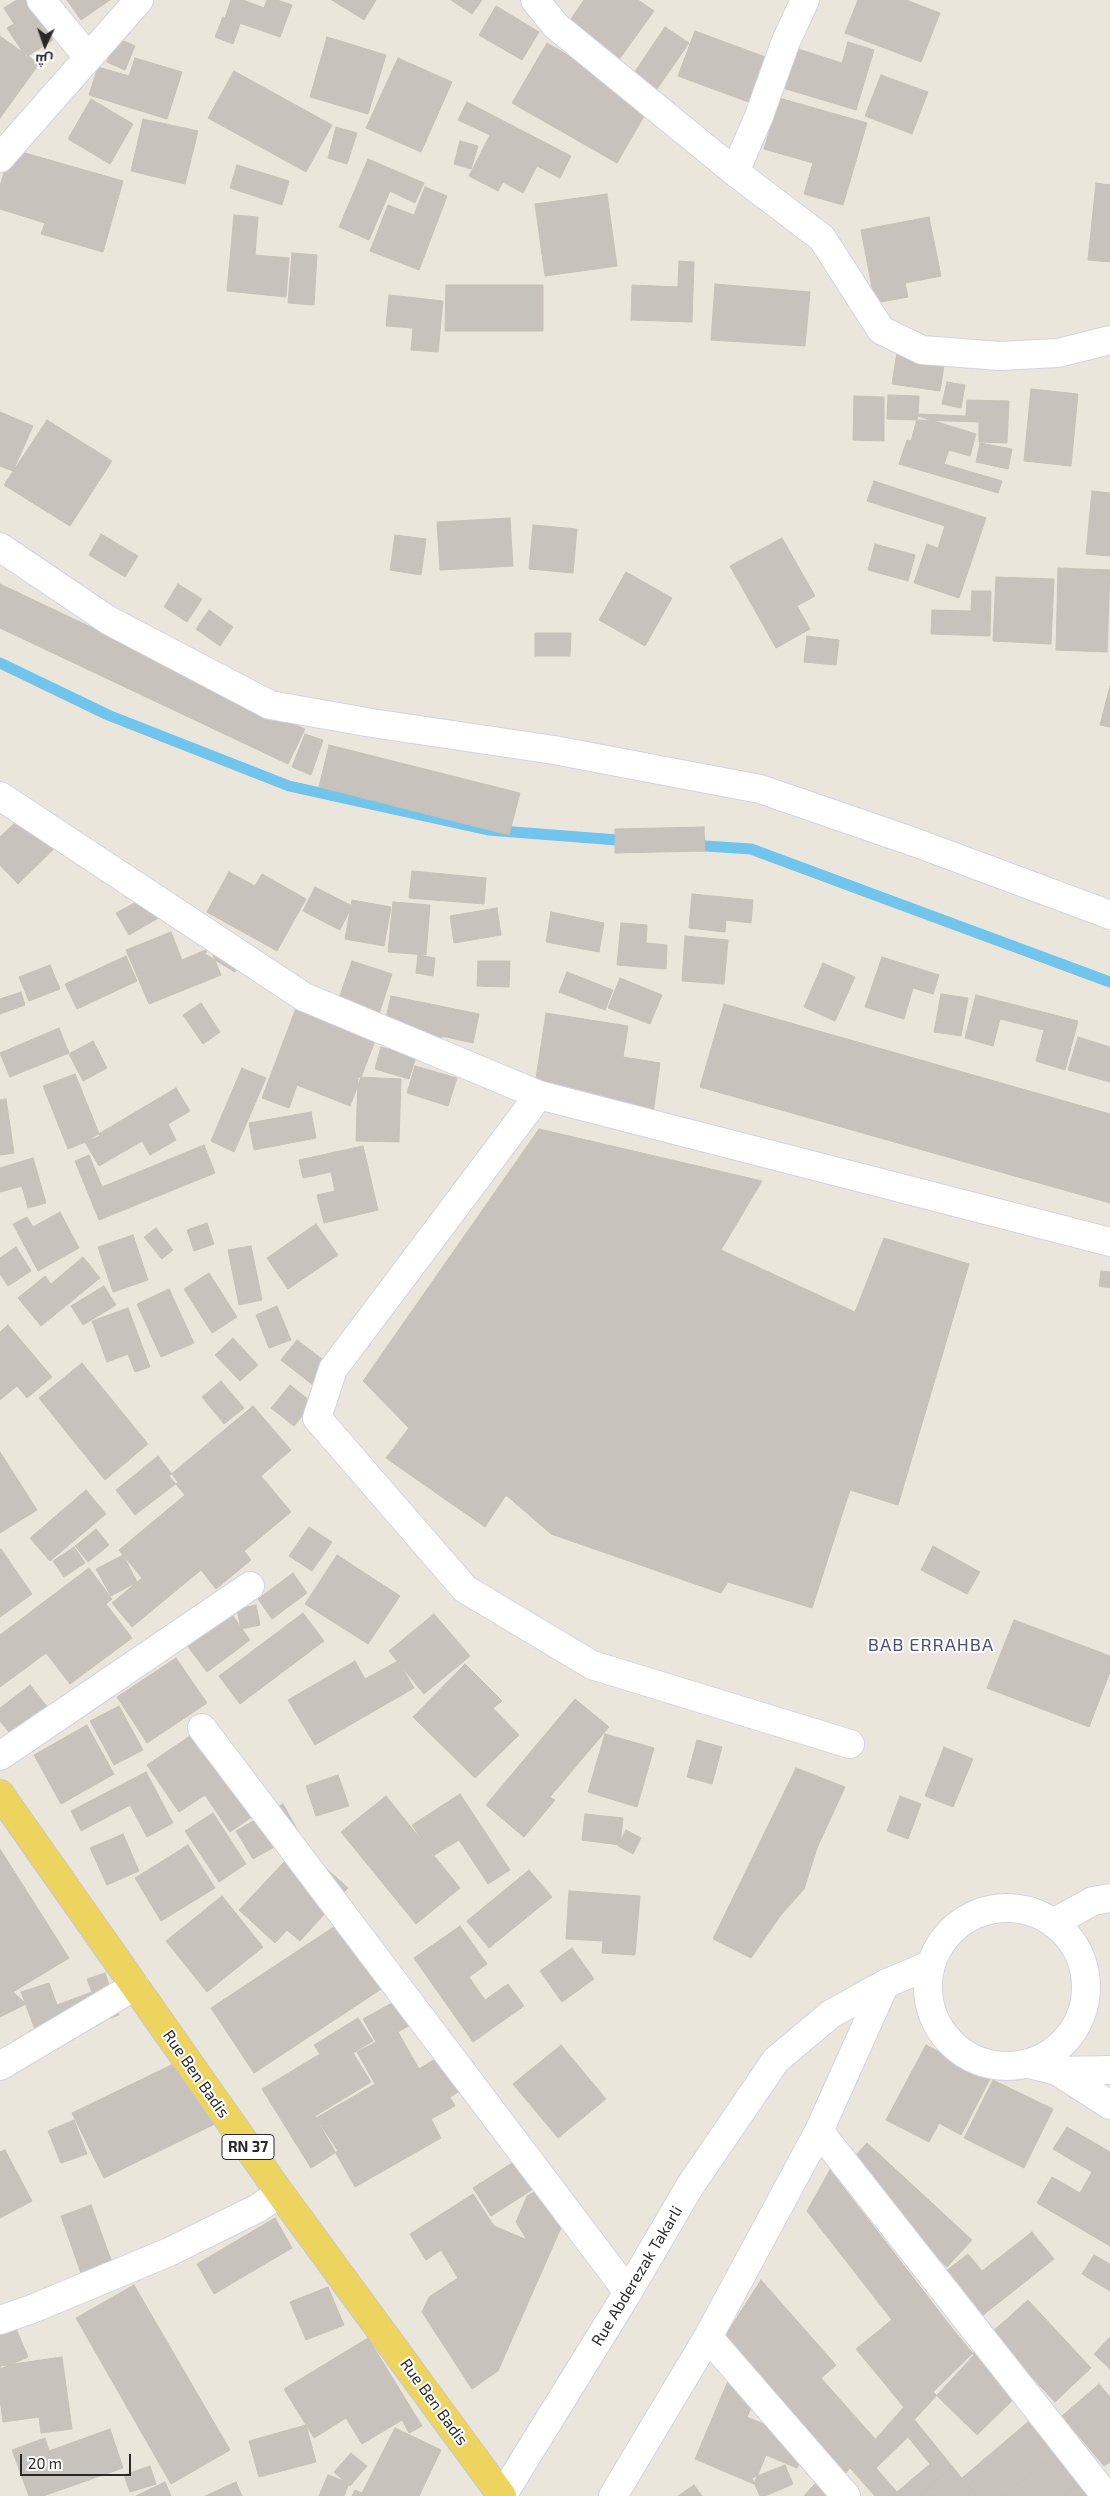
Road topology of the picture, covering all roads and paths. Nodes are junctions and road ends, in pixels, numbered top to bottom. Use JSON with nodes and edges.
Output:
{"nodes":[{"id":1,"x":41,"y":0,"type":"edge"},
{"id":2,"x":139,"y":0,"type":"edge"},
{"id":3,"x":535,"y":0,"type":"edge"},
{"id":4,"x":805,"y":0,"type":"edge"},
{"id":5,"x":88,"y":57,"type":"junction"},
{"id":6,"x":0,"y":158,"type":"edge"},
{"id":7,"x":735,"y":172,"type":"junction"},
{"id":8,"x":1110,"y":340,"type":"edge"},
{"id":9,"x":0,"y":547,"type":"edge"},
{"id":10,"x":0,"y":796,"type":"edge"},
{"id":11,"x":1110,"y":915,"type":"edge"},
{"id":12,"x":539,"y":1095,"type":"junction"},
{"id":13,"x":1110,"y":1242,"type":"edge"},
{"id":14,"x":250,"y":1586,"type":"dead end"},
{"id":15,"x":202,"y":1728,"type":"dead end"},
{"id":16,"x":850,"y":1744,"type":"dead end"},
{"id":17,"x":0,"y":1756,"type":"edge"},
{"id":18,"x":0,"y":1794,"type":"edge"},
{"id":19,"x":1110,"y":1898,"type":"edge"},
{"id":20,"x":1053,"y":1923,"type":"junction"},
{"id":21,"x":930,"y":1965,"type":"junction"},
{"id":22,"x":885,"y":1984,"type":"junction"},
{"id":23,"x":135,"y":1986,"type":"junction"},
{"id":24,"x":1029,"y":2064,"type":"junction"},
{"id":25,"x":0,"y":2066,"type":"edge"},
{"id":26,"x":1110,"y":2070,"type":"edge"},
{"id":27,"x":1057,"y":2071,"type":"junction"},
{"id":28,"x":1110,"y":2105,"type":"edge"},
{"id":29,"x":818,"y":2131,"type":"junction"},
{"id":30,"x":280,"y":2193,"type":"junction"},
{"id":31,"x":628,"y":2292,"type":"junction"},
{"id":32,"x":0,"y":2320,"type":"edge"},
{"id":33,"x":708,"y":2337,"type":"junction"},
{"id":34,"x":503,"y":2496,"type":"edge"},
{"id":35,"x":613,"y":2496,"type":"edge"},
{"id":36,"x":846,"y":2496,"type":"edge"},
{"id":37,"x":1106,"y":2496,"type":"edge"}],
"edges":[{"from":1,"to":5,"type":"street"},
{"from":2,"to":5,"type":"street"},
{"from":3,"to":7,"type":"street"},
{"from":4,"to":7,"type":"street"},
{"from":5,"to":6,"type":"street"},
{"from":7,"to":8,"type":"street"},
{"from":9,"to":11,"type":"street"},
{"from":10,"to":12,"type":"street"},
{"from":12,"to":13,"type":"street"},
{"from":12,"to":16,"type":"street"},
{"from":14,"to":17,"type":"street"},
{"from":15,"to":31,"type":"street"},
{"from":18,"to":23,"type":"main road","name":"Rue Ben Badis","number":"RN 37"},
{"from":19,"to":20,"type":"street"},
{"from":20,"to":21,"type":"street"},
{"from":20,"to":24,"type":"street"},
{"from":21,"to":22,"type":"street","name":"Rue Abderezak Takarli"},
{"from":21,"to":24,"type":"street"},
{"from":22,"to":29,"type":"street"},
{"from":22,"to":31,"type":"street","name":"Rue Abderezak Takarli"},
{"from":23,"to":25,"type":"street"},
{"from":23,"to":30,"type":"main road","name":"Rue Ben Badis","number":"RN 37"},
{"from":24,"to":27,"type":"street"},
{"from":26,"to":27,"type":"street"},
{"from":27,"to":28,"type":"street"},
{"from":29,"to":33,"type":"street"},
{"from":29,"to":37,"type":"street"},
{"from":30,"to":32,"type":"street"},
{"from":30,"to":34,"type":"main road","name":"Rue Ben Badis","number":"RN 37"},
{"from":31,"to":34,"type":"street","name":"Rue Abderezak Takarli"},
{"from":33,"to":35,"type":"street"},
{"from":33,"to":36,"type":"street"}]}
